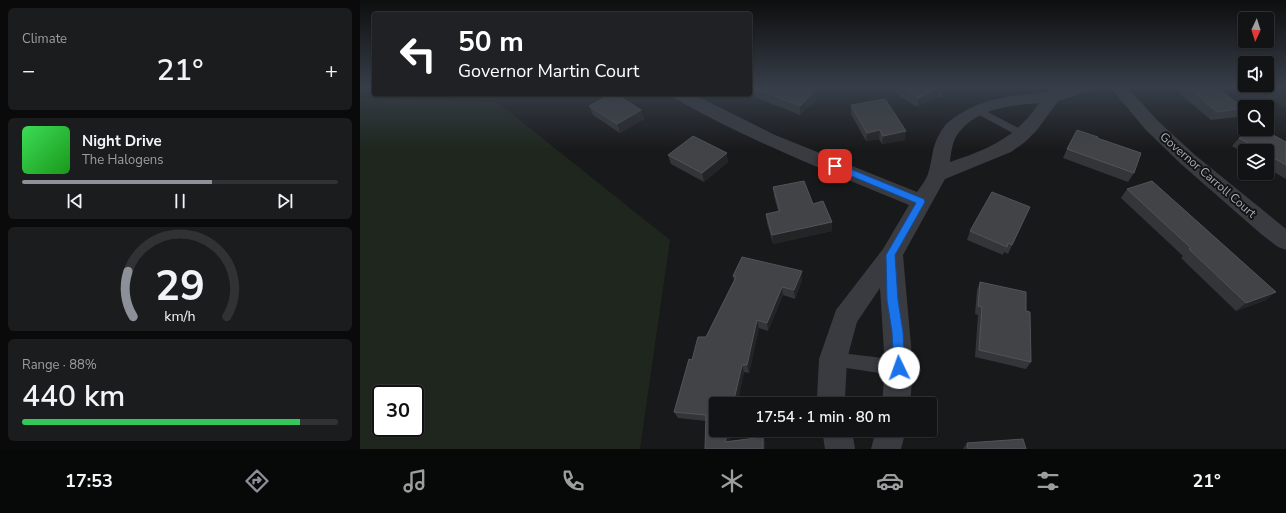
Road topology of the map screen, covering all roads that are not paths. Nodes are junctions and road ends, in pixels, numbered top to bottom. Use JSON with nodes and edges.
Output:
{"nodes":[{"id":1,"x":705,"y":108,"type":"edge"},
{"id":2,"x":984,"y":108,"type":"edge"},
{"id":3,"x":1045,"y":108,"type":"edge"},
{"id":4,"x":1137,"y":108,"type":"edge"},
{"id":5,"x":978,"y":110,"type":"junction"},
{"id":6,"x":1022,"y":134,"type":"junction"},
{"id":7,"x":938,"y":174,"type":"junction"},
{"id":8,"x":921,"y":202,"type":"junction"},
{"id":9,"x":1286,"y":241,"type":"edge"},
{"id":10,"x":890,"y":255,"type":"junction"},
{"id":11,"x":833,"y":359,"type":"junction"},
{"id":12,"x":899,"y":368,"type":"junction"},
{"id":13,"x":831,"y":397,"type":"edge"},
{"id":14,"x":897,"y":397,"type":"edge"},
{"id":15,"x":838,"y":437,"type":"edge"},
{"id":16,"x":889,"y":437,"type":"edge"},
{"id":17,"x":840,"y":449,"type":"edge"},
{"id":18,"x":886,"y":449,"type":"edge"}],
"edges":[{"from":1,"to":8,"type":"street"},
{"from":2,"to":5,"type":"street"},
{"from":3,"to":6,"type":"street"},
{"from":4,"to":9,"type":"street","name":"Governor Carroll Court"},
{"from":5,"to":6,"type":"lane"},
{"from":5,"to":7,"type":"street"},
{"from":6,"to":7,"type":"street"},
{"from":7,"to":8,"type":"street"},
{"from":8,"to":10,"type":"street"},
{"from":10,"to":11,"type":"street"},
{"from":10,"to":12,"type":"street"},
{"from":11,"to":12,"type":"lane"},
{"from":11,"to":13,"type":"street"},
{"from":12,"to":14,"type":"street"},
{"from":15,"to":17,"type":"street"},
{"from":16,"to":18,"type":"street"}]}
